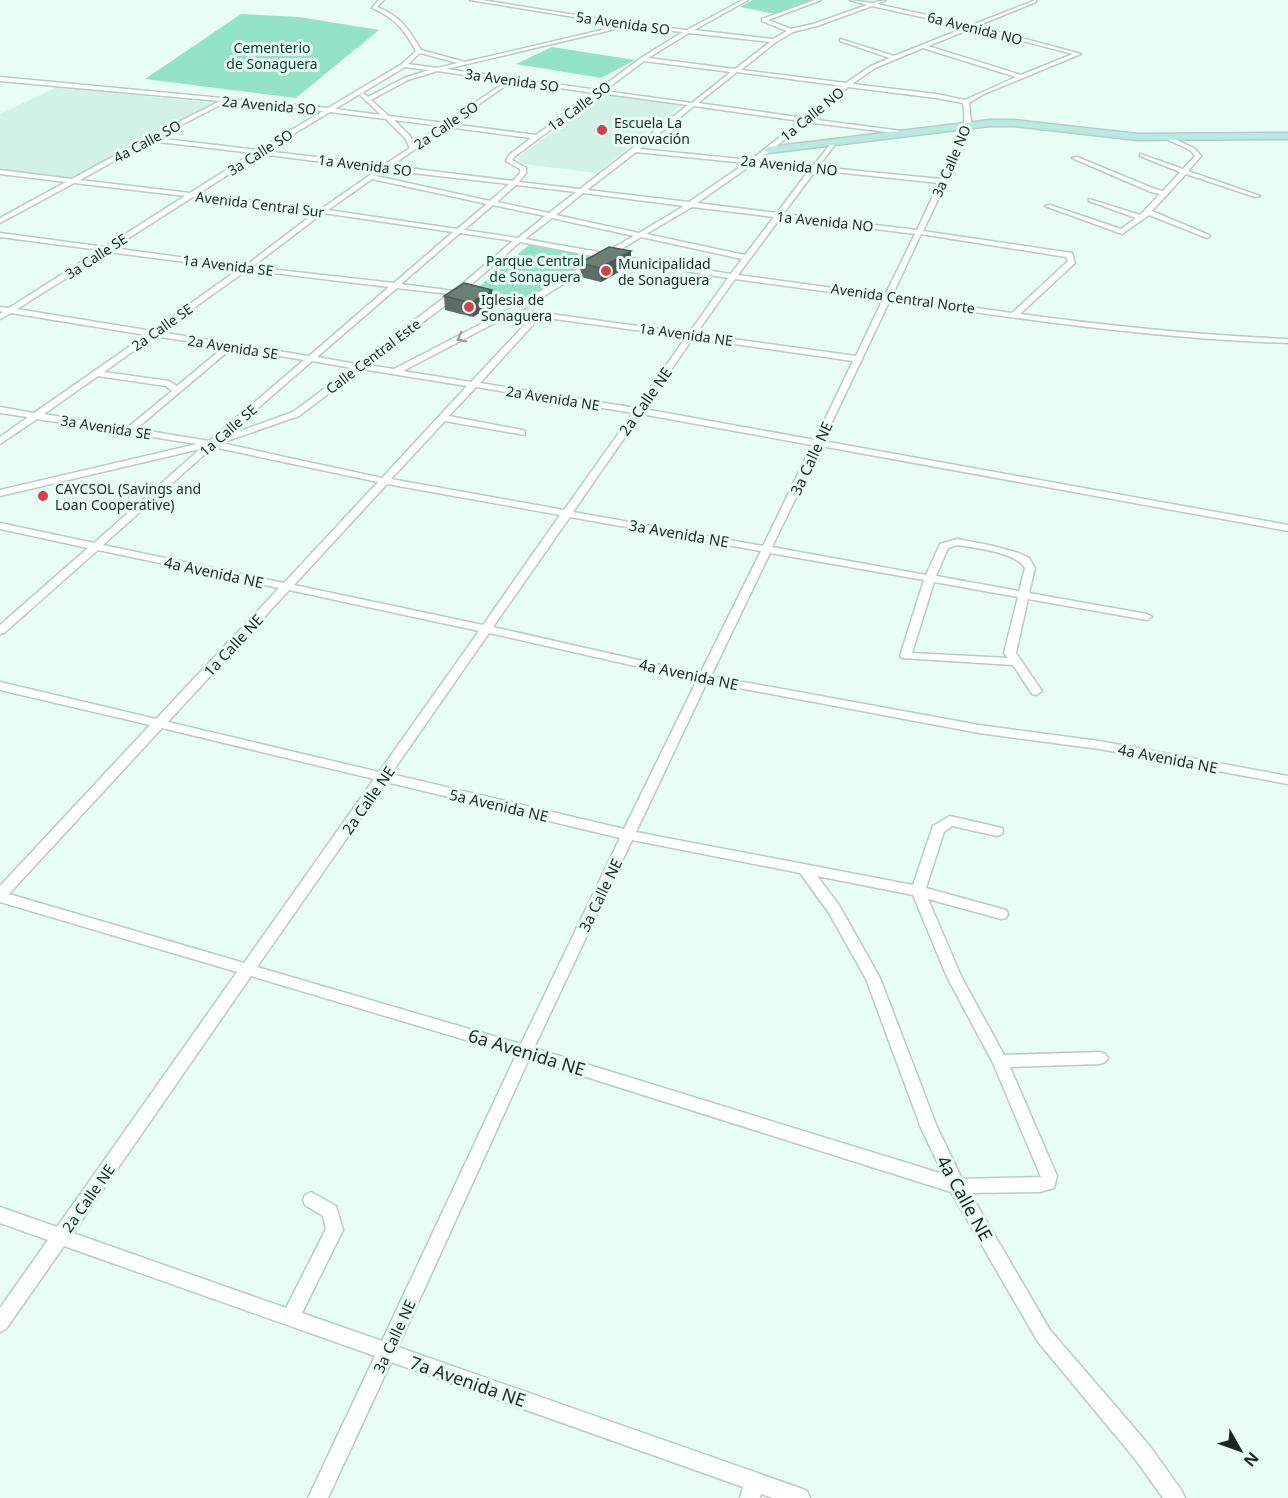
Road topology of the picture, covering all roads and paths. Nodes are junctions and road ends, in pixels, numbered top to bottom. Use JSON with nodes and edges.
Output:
{"nodes":[{"id":1,"x":382,"y":0,"type":"edge"},
{"id":2,"x":472,"y":0,"type":"edge"},
{"id":3,"x":746,"y":0,"type":"edge"},
{"id":4,"x":819,"y":0,"type":"edge"},
{"id":5,"x":852,"y":0,"type":"edge"},
{"id":6,"x":884,"y":0,"type":"edge"},
{"id":7,"x":1034,"y":1,"type":"edge"},
{"id":8,"x":872,"y":4,"type":"junction"},
{"id":9,"x":632,"y":25,"type":"junction"},
{"id":10,"x":970,"y":26,"type":"junction"},
{"id":11,"x":791,"y":31,"type":"junction"},
{"id":12,"x":687,"y":32,"type":"junction"},
{"id":13,"x":842,"y":40,"type":"dead end"},
{"id":14,"x":774,"y":41,"type":"junction"},
{"id":15,"x":921,"y":46,"type":"junction"},
{"id":16,"x":419,"y":51,"type":"junction"},
{"id":17,"x":1078,"y":54,"type":"joint"},
{"id":18,"x":891,"y":57,"type":"junction"},
{"id":19,"x":643,"y":59,"type":"junction"},
{"id":20,"x":464,"y":63,"type":"junction"},
{"id":21,"x":404,"y":65,"type":"junction"},
{"id":22,"x":435,"y":70,"type":"junction"},
{"id":23,"x":734,"y":71,"type":"junction"},
{"id":24,"x":1021,"y":77,"type":"junction"},
{"id":25,"x":0,"y":79,"type":"edge"},
{"id":26,"x":13,"y":80,"type":"junction"},
{"id":27,"x":510,"y":81,"type":"junction"},
{"id":28,"x":847,"y":85,"type":"junction"},
{"id":29,"x":0,"y":86,"type":"edge"},
{"id":30,"x":358,"y":90,"type":"junction"},
{"id":31,"x":599,"y":92,"type":"junction"},
{"id":32,"x":368,"y":99,"type":"junction"},
{"id":33,"x":224,"y":102,"type":"junction"},
{"id":34,"x":966,"y":102,"type":"junction"},
{"id":35,"x":692,"y":104,"type":"junction"},
{"id":36,"x":327,"y":110,"type":"junction"},
{"id":37,"x":384,"y":117,"type":"junction"},
{"id":38,"x":806,"y":119,"type":"junction"},
{"id":39,"x":447,"y":125,"type":"junction"},
{"id":40,"x":968,"y":125,"type":"junction"},
{"id":41,"x":909,"y":134,"type":"junction"},
{"id":42,"x":1288,"y":136,"type":"edge"},
{"id":43,"x":536,"y":137,"type":"junction"},
{"id":44,"x":1168,"y":138,"type":"junction"},
{"id":45,"x":149,"y":139,"type":"junction"},
{"id":46,"x":833,"y":143,"type":"junction"},
{"id":47,"x":412,"y":148,"type":"junction"},
{"id":48,"x":635,"y":150,"type":"junction"},
{"id":49,"x":769,"y":150,"type":"junction"},
{"id":50,"x":258,"y":153,"type":"junction"},
{"id":51,"x":1142,"y":154,"type":"dead end"},
{"id":52,"x":1075,"y":158,"type":"dead end"},
{"id":53,"x":750,"y":161,"type":"junction"},
{"id":54,"x":386,"y":166,"type":"junction"},
{"id":55,"x":814,"y":168,"type":"junction"},
{"id":56,"x":1185,"y":171,"type":"junction"},
{"id":57,"x":0,"y":172,"type":"edge"},
{"id":58,"x":371,"y":177,"type":"junction"},
{"id":59,"x":943,"y":181,"type":"junction"},
{"id":60,"x":72,"y":182,"type":"junction"},
{"id":61,"x":515,"y":183,"type":"junction"},
{"id":62,"x":580,"y":192,"type":"junction"},
{"id":63,"x":1165,"y":193,"type":"junction"},
{"id":64,"x":192,"y":196,"type":"junction"},
{"id":65,"x":1257,"y":196,"type":"dead end"},
{"id":66,"x":1091,"y":200,"type":"dead end"},
{"id":67,"x":490,"y":204,"type":"junction"},
{"id":68,"x":688,"y":206,"type":"junction"},
{"id":69,"x":1048,"y":206,"type":"dead end"},
{"id":70,"x":322,"y":211,"type":"junction"},
{"id":71,"x":1148,"y":212,"type":"junction"},
{"id":72,"x":551,"y":215,"type":"junction"},
{"id":73,"x":778,"y":216,"type":"junction"},
{"id":74,"x":1141,"y":218,"type":"junction"},
{"id":75,"x":0,"y":221,"type":"edge"},
{"id":76,"x":458,"y":231,"type":"junction"},
{"id":77,"x":919,"y":232,"type":"junction"},
{"id":78,"x":0,"y":235,"type":"edge"},
{"id":79,"x":640,"y":235,"type":"junction"},
{"id":80,"x":1207,"y":236,"type":"dead end"},
{"id":81,"x":519,"y":240,"type":"junction"},
{"id":82,"x":106,"y":249,"type":"junction"},
{"id":83,"x":605,"y":256,"type":"junction"},
{"id":84,"x":747,"y":258,"type":"junction"},
{"id":85,"x":246,"y":268,"type":"junction"},
{"id":86,"x":733,"y":276,"type":"junction"},
{"id":87,"x":394,"y":286,"type":"junction"},
{"id":88,"x":456,"y":292,"type":"junction"},
{"id":89,"x":888,"y":296,"type":"junction"},
{"id":90,"x":0,"y":309,"type":"edge"},
{"id":91,"x":12,"y":310,"type":"junction"},
{"id":92,"x":513,"y":311,"type":"junction"},
{"id":93,"x":1015,"y":314,"type":"junction"},
{"id":94,"x":538,"y":315,"type":"junction"},
{"id":95,"x":0,"y":318,"type":"edge"},
{"id":96,"x":153,"y":334,"type":"junction"},
{"id":97,"x":693,"y":334,"type":"junction"},
{"id":98,"x":1288,"y":341,"type":"edge"},
{"id":99,"x":230,"y":346,"type":"junction"},
{"id":100,"x":310,"y":359,"type":"junction"},
{"id":101,"x":858,"y":359,"type":"junction"},
{"id":102,"x":359,"y":367,"type":"junction"},
{"id":103,"x":97,"y":373,"type":"junction"},
{"id":104,"x":393,"y":373,"type":"junction"},
{"id":105,"x":473,"y":386,"type":"junction"},
{"id":106,"x":177,"y":391,"type":"junction"},
{"id":107,"x":0,"y":410,"type":"edge"},
{"id":108,"x":639,"y":411,"type":"junction"},
{"id":109,"x":35,"y":416,"type":"junction"},
{"id":110,"x":443,"y":418,"type":"junction"},
{"id":111,"x":130,"y":430,"type":"junction"},
{"id":112,"x":522,"y":433,"type":"dead end"},
{"id":113,"x":0,"y":441,"type":"edge"},
{"id":114,"x":819,"y":442,"type":"junction"},
{"id":115,"x":211,"y":444,"type":"junction"},
{"id":116,"x":385,"y":481,"type":"junction"},
{"id":117,"x":0,"y":493,"type":"edge"},
{"id":118,"x":566,"y":514,"type":"junction"},
{"id":119,"x":0,"y":526,"type":"edge"},
{"id":120,"x":1288,"y":528,"type":"edge"},
{"id":121,"x":95,"y":546,"type":"junction"},
{"id":122,"x":769,"y":549,"type":"junction"},
{"id":123,"x":930,"y":578,"type":"junction"},
{"id":124,"x":286,"y":588,"type":"junction"},
{"id":125,"x":1024,"y":595,"type":"junction"},
{"id":126,"x":1147,"y":616,"type":"dead end"},
{"id":127,"x":487,"y":629,"type":"junction"},
{"id":128,"x":0,"y":631,"type":"edge"},
{"id":129,"x":1015,"y":662,"type":"junction"},
{"id":130,"x":704,"y":678,"type":"junction"},
{"id":131,"x":0,"y":686,"type":"edge"},
{"id":132,"x":1036,"y":691,"type":"dead end"},
{"id":133,"x":158,"y":725,"type":"junction"},
{"id":134,"x":383,"y":778,"type":"junction"},
{"id":135,"x":1288,"y":780,"type":"edge"},
{"id":136,"x":997,"y":831,"type":"dead end"},
{"id":137,"x":629,"y":835,"type":"junction"},
{"id":138,"x":804,"y":869,"type":"junction"},
{"id":139,"x":918,"y":891,"type":"junction"},
{"id":140,"x":0,"y":896,"type":"edge"},
{"id":141,"x":1001,"y":914,"type":"dead end"},
{"id":142,"x":249,"y":970,"type":"junction"},
{"id":143,"x":525,"y":1052,"type":"junction"},
{"id":144,"x":1100,"y":1058,"type":"dead end"},
{"id":145,"x":1000,"y":1061,"type":"junction"},
{"id":146,"x":957,"y":1186,"type":"junction"},
{"id":147,"x":312,"y":1200,"type":"dead end"},
{"id":148,"x":0,"y":1215,"type":"edge"},
{"id":149,"x":60,"y":1237,"type":"junction"},
{"id":150,"x":290,"y":1318,"type":"junction"},
{"id":151,"x":0,"y":1323,"type":"edge"},
{"id":152,"x":387,"y":1352,"type":"junction"},
{"id":153,"x":752,"y":1490,"type":"edge"},
{"id":154,"x":318,"y":1498,"type":"edge"},
{"id":155,"x":800,"y":1498,"type":"edge"},
{"id":156,"x":1175,"y":1498,"type":"edge"}],
"edges":[{"from":1,"to":16,"type":"street"},
{"from":2,"to":9,"type":"street","name":"5a Avenida SO"},
{"from":3,"to":12,"type":"street","name":"1a Calle SO"},
{"from":4,"to":11,"type":"street"},
{"from":5,"to":8,"type":"street","name":"6a Avenida NO"},
{"from":6,"to":8,"type":"street","name":"Calle Central Este"},
{"from":7,"to":10,"type":"street","name":"1a Calle NO"},
{"from":8,"to":10,"type":"street","name":"6a Avenida NO"},
{"from":8,"to":11,"type":"street","name":"Calle Central Este"},
{"from":9,"to":12,"type":"street","name":"5a Avenida SO"},
{"from":9,"to":20,"type":"street"},
{"from":10,"to":15,"type":"street","name":"1a Calle NO"},
{"from":10,"to":17,"type":"street","name":"6a Avenida NO"},
{"from":11,"to":14,"type":"street","name":"Calle Central Este"},
{"from":12,"to":14,"type":"street","name":"5a Avenida SO"},
{"from":12,"to":19,"type":"street","name":"1a Calle SO"},
{"from":13,"to":18,"type":"street"},
{"from":14,"to":23,"type":"street","name":"Calle Central Este"},
{"from":15,"to":18,"type":"street","name":"1a Calle NO"},
{"from":15,"to":24,"type":"street"},
{"from":16,"to":20,"type":"street"},
{"from":16,"to":21,"type":"street","name":"3a Calle SO"},
{"from":17,"to":24,"type":"street","name":"3a Calle NO"},
{"from":18,"to":28,"type":"street","name":"1a Calle NO"},
{"from":19,"to":23,"type":"street"},
{"from":19,"to":31,"type":"street","name":"1a Calle SO"},
{"from":20,"to":22,"type":"street"},
{"from":21,"to":22,"type":"street","name":"3a Avenida SO"},
{"from":21,"to":30,"type":"street","name":"3a Calle SO"},
{"from":22,"to":27,"type":"street","name":"3a Avenida SO"},
{"from":22,"to":32,"type":"street"},
{"from":23,"to":28,"type":"street"},
{"from":23,"to":35,"type":"street","name":"Calle Central Este"},
{"from":24,"to":34,"type":"street","name":"3a Calle NO"},
{"from":25,"to":26,"type":"street","name":"2a Avenida SO"},
{"from":26,"to":29,"type":"street"},
{"from":26,"to":33,"type":"street","name":"2a Avenida SO"},
{"from":27,"to":31,"type":"street","name":"3a Avenida SO"},
{"from":27,"to":39,"type":"street","name":"2a Calle SO"},
{"from":28,"to":34,"type":"street"},
{"from":28,"to":38,"type":"street","name":"1a Calle NO"},
{"from":30,"to":32,"type":"street"},
{"from":30,"to":36,"type":"street","name":"3a Calle SO"},
{"from":31,"to":35,"type":"street","name":"3a Avenida SO"},
{"from":31,"to":43,"type":"street","name":"1a Calle SO"},
{"from":32,"to":37,"type":"street"},
{"from":33,"to":36,"type":"street","name":"2a Avenida SO"},
{"from":33,"to":45,"type":"street","name":"4a Calle SO"},
{"from":34,"to":40,"type":"street","name":"3a Calle NO"},
{"from":35,"to":38,"type":"street","name":"3a Avenida SO"},
{"from":35,"to":48,"type":"street","name":"Calle Central Este"},
{"from":36,"to":37,"type":"street","name":"2a Avenida SO"},
{"from":36,"to":50,"type":"street","name":"3a Calle SO"},
{"from":37,"to":39,"type":"street","name":"2a Avenida SO"},
{"from":37,"to":47,"type":"street"},
{"from":38,"to":41,"type":"street","name":"3a Avenida SO"},
{"from":38,"to":49,"type":"street","name":"1a Calle NO"},
{"from":39,"to":43,"type":"street","name":"2a Avenida SO"},
{"from":39,"to":47,"type":"street","name":"2a Calle SO"},
{"from":40,"to":41,"type":"street"},
{"from":40,"to":44,"type":"street"},
{"from":40,"to":59,"type":"street","name":"3a Calle NO"},
{"from":41,"to":46,"type":"street"},
{"from":42,"to":44,"type":"street"},
{"from":43,"to":61,"type":"street","name":"1a Calle SO"},
{"from":44,"to":56,"type":"street"},
{"from":45,"to":50,"type":"street","name":"1a Avenida SO"},
{"from":45,"to":60,"type":"street","name":"4a Calle SO"},
{"from":46,"to":49,"type":"street"},
{"from":46,"to":55,"type":"street","name":"2a Calle NE"},
{"from":47,"to":54,"type":"street","name":"2a Calle SO"},
{"from":48,"to":53,"type":"street","name":"2a Avenida NO"},
{"from":48,"to":62,"type":"street","name":"Calle Central Este"},
{"from":49,"to":53,"type":"street","name":"1a Calle NO"},
{"from":50,"to":54,"type":"street","name":"1a Avenida SO"},
{"from":50,"to":64,"type":"street","name":"3a Calle SO"},
{"from":51,"to":56,"type":"street"},
{"from":52,"to":63,"type":"street"},
{"from":53,"to":55,"type":"street","name":"2a Avenida NO"},
{"from":53,"to":68,"type":"street","name":"1a Calle NO"},
{"from":54,"to":58,"type":"street","name":"2a Calle SO"},
{"from":54,"to":61,"type":"street","name":"1a Avenida SO"},
{"from":55,"to":59,"type":"street","name":"2a Avenida NO"},
{"from":55,"to":73,"type":"street","name":"2a Calle NE"},
{"from":56,"to":63,"type":"street"},
{"from":56,"to":65,"type":"street"},
{"from":57,"to":60,"type":"street","name":"Avenida Central Sur"},
{"from":58,"to":67,"type":"street"},
{"from":58,"to":70,"type":"street","name":"2a Calle SO"},
{"from":59,"to":77,"type":"street","name":"3a Calle NO"},
{"from":60,"to":64,"type":"street","name":"Avenida Central Sur"},
{"from":60,"to":75,"type":"street","name":"4a Calle SO"},
{"from":61,"to":62,"type":"street","name":"1a Avenida SO"},
{"from":61,"to":67,"type":"street"},
{"from":62,"to":68,"type":"street","name":"1a Avenida NO"},
{"from":62,"to":72,"type":"street","name":"Calle Central Este"},
{"from":63,"to":71,"type":"street"},
{"from":64,"to":70,"type":"street","name":"Avenida Central Sur"},
{"from":64,"to":82,"type":"street","name":"3a Calle SE"},
{"from":66,"to":74,"type":"street"},
{"from":67,"to":72,"type":"street"},
{"from":67,"to":76,"type":"street"},
{"from":68,"to":73,"type":"street","name":"1a Avenida NO"},
{"from":68,"to":79,"type":"street","name":"1a Calle NO"},
{"from":69,"to":74,"type":"street"},
{"from":70,"to":76,"type":"street","name":"Avenida Central Sur"},
{"from":70,"to":85,"type":"street","name":"2a Calle SE"},
{"from":71,"to":74,"type":"street"},
{"from":71,"to":80,"type":"street"},
{"from":72,"to":79,"type":"street"},
{"from":72,"to":81,"type":"street","name":"Calle Central Este"},
{"from":73,"to":77,"type":"street","name":"1a Avenida NO"},
{"from":73,"to":84,"type":"street","name":"2a Calle NE"},
{"from":76,"to":81,"type":"street","name":"Avenida Central Sur"},
{"from":76,"to":87,"type":"street","name":"1a Calle SE"},
{"from":77,"to":89,"type":"street","name":"3a Calle NO"},
{"from":77,"to":93,"type":"street","name":"1a Avenida NO"},
{"from":78,"to":82,"type":"street","name":"1a Avenida SE"},
{"from":79,"to":83,"type":"street","name":"1a Calle NO"},
{"from":79,"to":84,"type":"street"},
{"from":81,"to":83,"type":"street","name":"Avenida Central Norte"},
{"from":81,"to":88,"type":"street","name":"Calle Central Este"},
{"from":82,"to":85,"type":"street","name":"1a Avenida SE"},
{"from":82,"to":91,"type":"street","name":"3a Calle SE"},
{"from":83,"to":86,"type":"street","name":"Avenida Central Norte"},
{"from":83,"to":92,"type":"street"},
{"from":84,"to":86,"type":"street","name":"2a Calle NE"},
{"from":85,"to":87,"type":"street","name":"1a Avenida SE"},
{"from":85,"to":96,"type":"street","name":"2a Calle SE"},
{"from":86,"to":89,"type":"street","name":"Avenida Central Norte"},
{"from":86,"to":97,"type":"street","name":"2a Calle NE"},
{"from":87,"to":88,"type":"street","name":"1a Avenida SE"},
{"from":87,"to":100,"type":"street","name":"1a Calle SE"},
{"from":88,"to":102,"type":"street","name":"Calle Central Este"},
{"from":89,"to":93,"type":"street","name":"Avenida Central Norte"},
{"from":89,"to":101,"type":"street","name":"3a Calle NE"},
{"from":90,"to":91,"type":"street","name":"2a Avenida SE"},
{"from":91,"to":95,"type":"street","name":"3a Calle SE"},
{"from":91,"to":96,"type":"street","name":"2a Avenida SE"},
{"from":92,"to":94,"type":"street","name":"1a Avenida NE"},
{"from":92,"to":104,"type":"street","one_way":true},
{"from":93,"to":98,"type":"street","name":"Avenida Central Norte"},
{"from":94,"to":97,"type":"street","name":"1a Avenida NE"},
{"from":94,"to":105,"type":"street","name":"1a Calle NE"},
{"from":96,"to":99,"type":"street","name":"2a Avenida SE"},
{"from":96,"to":103,"type":"street","name":"2a Calle SE"},
{"from":97,"to":101,"type":"street","name":"1a Avenida NE"},
{"from":97,"to":108,"type":"street","name":"2a Calle NE"},
{"from":99,"to":100,"type":"street","name":"2a Avenida SE"},
{"from":99,"to":106,"type":"street"},
{"from":100,"to":102,"type":"street","name":"2a Avenida SE"},
{"from":100,"to":115,"type":"street","name":"1a Calle SE"},
{"from":101,"to":114,"type":"street","name":"3a Calle NE"},
{"from":102,"to":104,"type":"street","name":"2a Avenida NE"},
{"from":102,"to":115,"type":"street","name":"Calle Central Este"},
{"from":103,"to":106,"type":"street"},
{"from":103,"to":109,"type":"street","name":"2a Calle SE"},
{"from":104,"to":105,"type":"street","name":"2a Avenida NE"},
{"from":105,"to":108,"type":"street","name":"2a Avenida NE"},
{"from":105,"to":110,"type":"street","name":"1a Calle NE"},
{"from":106,"to":111,"type":"street"},
{"from":107,"to":109,"type":"street","name":"3a Avenida SE"},
{"from":108,"to":114,"type":"street","name":"2a Avenida NE"},
{"from":108,"to":118,"type":"street","name":"2a Calle NE"},
{"from":109,"to":111,"type":"street","name":"3a Avenida SE"},
{"from":109,"to":113,"type":"street","name":"2a Calle SE"},
{"from":110,"to":112,"type":"street"},
{"from":110,"to":116,"type":"street","name":"1a Calle NE"},
{"from":111,"to":115,"type":"street","name":"3a Avenida SE"},
{"from":114,"to":120,"type":"street","name":"2a Avenida NE"},
{"from":114,"to":122,"type":"street","name":"3a Calle NE"},
{"from":115,"to":116,"type":"street","name":"3a Avenida NE"},
{"from":115,"to":117,"type":"street","name":"Calle Central Este"},
{"from":115,"to":121,"type":"street","name":"1a Calle SE"},
{"from":116,"to":118,"type":"street","name":"3a Avenida NE"},
{"from":116,"to":124,"type":"street","name":"1a Calle NE"},
{"from":118,"to":122,"type":"street","name":"3a Avenida NE"},
{"from":118,"to":127,"type":"street","name":"2a Calle NE"},
{"from":119,"to":121,"type":"street","name":"4a Avenida NE"},
{"from":121,"to":124,"type":"street","name":"4a Avenida NE"},
{"from":121,"to":128,"type":"street","name":"1a Calle SE"},
{"from":122,"to":123,"type":"street","name":"3a Avenida NE"},
{"from":122,"to":130,"type":"street","name":"3a Calle NE"},
{"from":123,"to":125,"type":"street","name":"3a Avenida NE"},
{"from":123,"to":125,"type":"street"},
{"from":123,"to":129,"type":"street"},
{"from":124,"to":127,"type":"street","name":"4a Avenida NE"},
{"from":124,"to":133,"type":"street","name":"1a Calle NE"},
{"from":125,"to":126,"type":"street","name":"3a Avenida NE"},
{"from":125,"to":129,"type":"street"},
{"from":127,"to":130,"type":"street","name":"4a Avenida NE"},
{"from":127,"to":134,"type":"street","name":"2a Calle NE"},
{"from":129,"to":132,"type":"street"},
{"from":130,"to":135,"type":"street","name":"4a Avenida NE"},
{"from":130,"to":137,"type":"street","name":"3a Calle NE"},
{"from":131,"to":133,"type":"street","name":"5a Avenida NE"},
{"from":133,"to":134,"type":"street","name":"5a Avenida NE"},
{"from":133,"to":140,"type":"street","name":"1a Calle NE"},
{"from":134,"to":137,"type":"street","name":"5a Avenida NE"},
{"from":134,"to":142,"type":"street","name":"2a Calle NE"},
{"from":136,"to":139,"type":"street"},
{"from":137,"to":138,"type":"street","name":"5a Avenida NE"},
{"from":137,"to":143,"type":"street","name":"3a Calle NE"},
{"from":138,"to":139,"type":"street","name":"5a Avenida NE"},
{"from":138,"to":146,"type":"street","name":"4a Calle NE"},
{"from":139,"to":141,"type":"street","name":"5a Avenida NE"},
{"from":139,"to":145,"type":"street"},
{"from":140,"to":142,"type":"street","name":"6a Avenida NE"},
{"from":142,"to":143,"type":"street","name":"6a Avenida NE"},
{"from":142,"to":149,"type":"street","name":"2a Calle NE"},
{"from":143,"to":146,"type":"street","name":"6a Avenida NE"},
{"from":143,"to":152,"type":"street","name":"3a Calle NE"},
{"from":144,"to":145,"type":"street"},
{"from":145,"to":146,"type":"street","name":"6a Avenida NE"},
{"from":146,"to":156,"type":"street","name":"4a Calle NE"},
{"from":147,"to":150,"type":"street"},
{"from":148,"to":149,"type":"street","name":"7a Avenida NE"},
{"from":149,"to":150,"type":"street","name":"7a Avenida NE"},
{"from":149,"to":151,"type":"street","name":"2a Calle NE"},
{"from":150,"to":152,"type":"street","name":"7a Avenida NE"},
{"from":152,"to":153,"type":"street","name":"7a Avenida NE"},
{"from":152,"to":154,"type":"street","name":"3a Calle NE"},
{"from":153,"to":155,"type":"street","name":"7a Avenida NE"}]}
